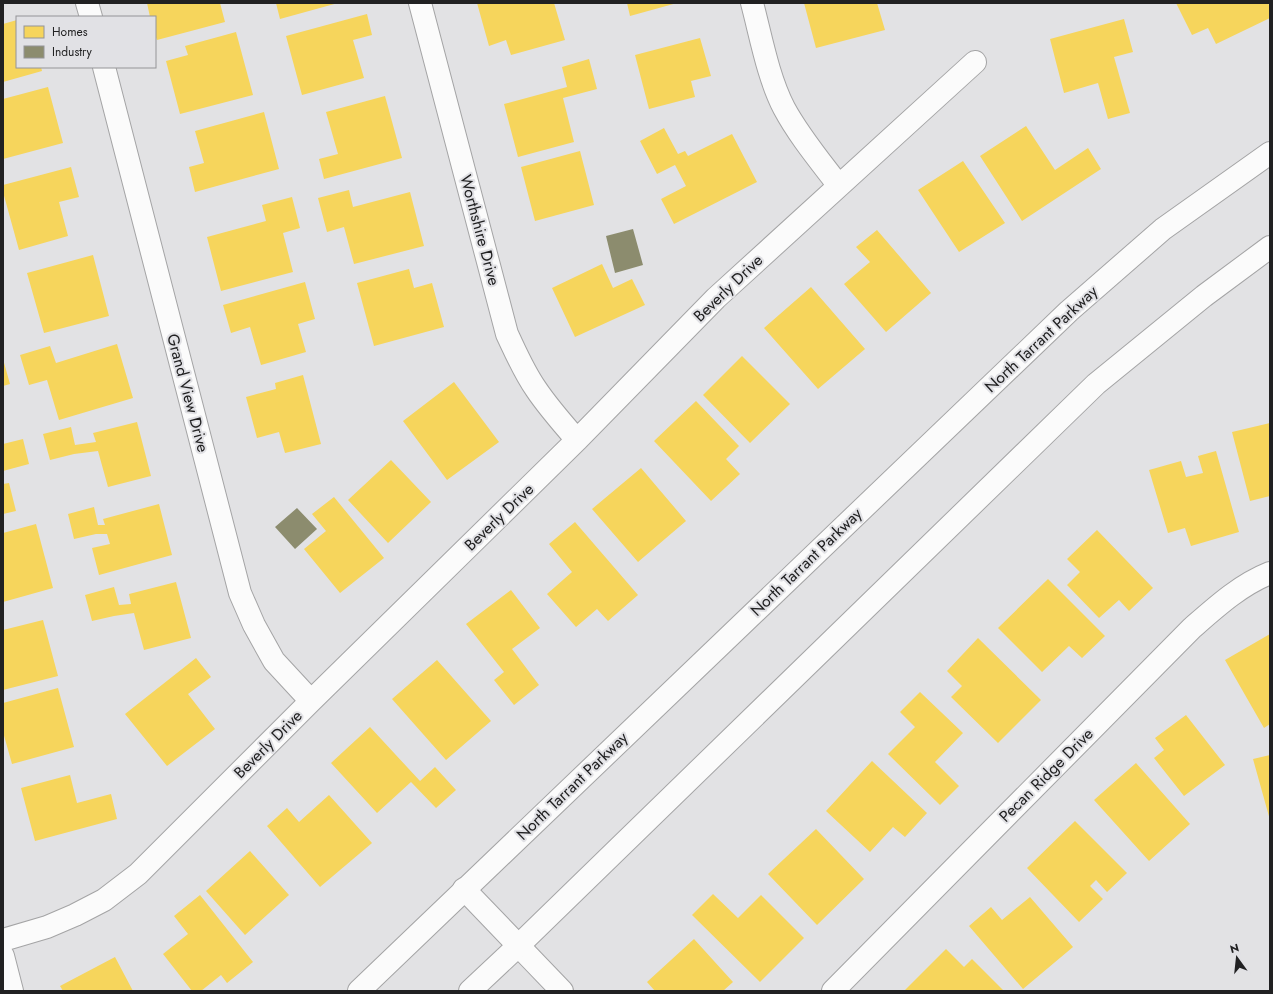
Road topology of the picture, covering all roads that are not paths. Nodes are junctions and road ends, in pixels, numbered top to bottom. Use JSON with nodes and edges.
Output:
{"nodes":[{"id":1,"x":87,"y":3,"type":"edge"},
{"id":2,"x":420,"y":3,"type":"edge"},
{"id":3,"x":752,"y":3,"type":"edge"},
{"id":4,"x":91,"y":16,"type":"edge"},
{"id":5,"x":975,"y":62,"type":"dead end"},
{"id":6,"x":104,"y":68,"type":"edge"},
{"id":7,"x":1270,"y":153,"type":"edge"},
{"id":8,"x":839,"y":186,"type":"junction"},
{"id":9,"x":1270,"y":248,"type":"edge"},
{"id":10,"x":577,"y":440,"type":"junction"},
{"id":11,"x":1270,"y":573,"type":"edge"},
{"id":12,"x":311,"y":701,"type":"junction"},
{"id":13,"x":464,"y":889,"type":"junction"},
{"id":14,"x":3,"y":940,"type":"edge"},
{"id":15,"x":518,"y":946,"type":"junction"},
{"id":16,"x":3,"y":956,"type":"edge"},
{"id":17,"x":12,"y":991,"type":"edge"},
{"id":18,"x":358,"y":991,"type":"edge"},
{"id":19,"x":470,"y":991,"type":"edge"},
{"id":20,"x":562,"y":991,"type":"edge"},
{"id":21,"x":833,"y":991,"type":"edge"}],
"edges":[{"from":1,"to":4,"type":"street"},
{"from":2,"to":10,"type":"street","name":"Worthshire Drive"},
{"from":3,"to":8,"type":"street"},
{"from":5,"to":8,"type":"street","name":"Beverly Drive"},
{"from":6,"to":12,"type":"street","name":"Grand View Drive"},
{"from":7,"to":13,"type":"street","name":"North Tarrant Parkway"},
{"from":8,"to":10,"type":"street","name":"Beverly Drive"},
{"from":9,"to":15,"type":"street"},
{"from":10,"to":12,"type":"street","name":"Beverly Drive"},
{"from":11,"to":21,"type":"street","name":"Pecan Ridge Drive"},
{"from":12,"to":14,"type":"street","name":"Beverly Drive"},
{"from":13,"to":15,"type":"street"},
{"from":13,"to":18,"type":"street","name":"North Tarrant Parkway"},
{"from":15,"to":19,"type":"street"},
{"from":15,"to":20,"type":"street"},
{"from":16,"to":17,"type":"street"}]}
